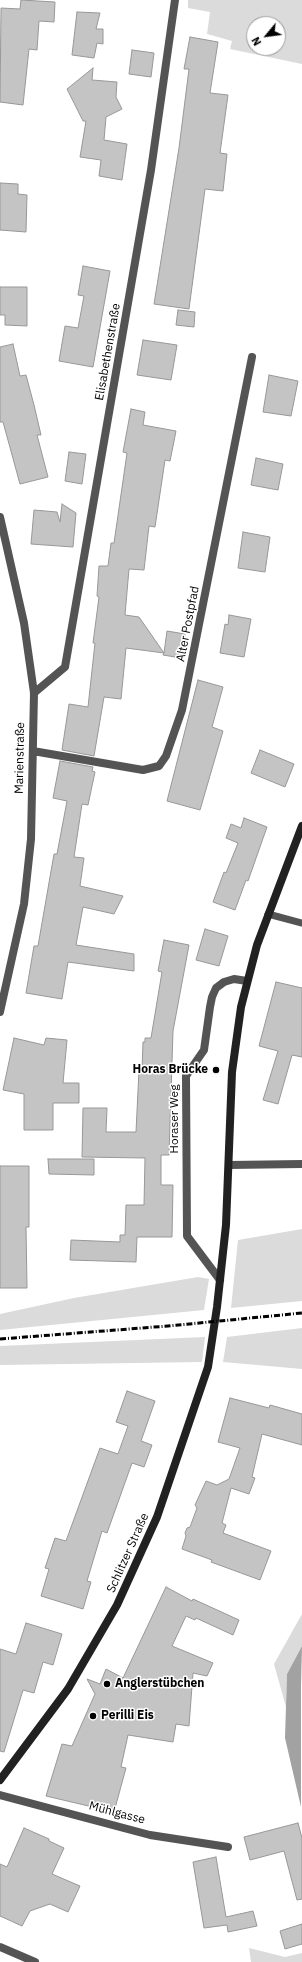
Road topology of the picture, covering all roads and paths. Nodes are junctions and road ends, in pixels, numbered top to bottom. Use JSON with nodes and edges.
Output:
{"nodes":[{"id":1,"x":175,"y":0,"type":"edge"},
{"id":2,"x":252,"y":357,"type":"dead end"},
{"id":3,"x":0,"y":517,"type":"edge"},
{"id":4,"x":34,"y":693,"type":"junction"},
{"id":5,"x":33,"y":751,"type":"junction"},
{"id":6,"x":302,"y":826,"type":"edge"},
{"id":7,"x":268,"y":914,"type":"junction"},
{"id":8,"x":302,"y":922,"type":"edge"},
{"id":9,"x":246,"y":981,"type":"junction"},
{"id":10,"x":1,"y":1000,"type":"edge"},
{"id":11,"x":0,"y":1012,"type":"edge"},
{"id":12,"x":302,"y":1164,"type":"edge"},
{"id":13,"x":229,"y":1165,"type":"junction"},
{"id":14,"x":220,"y":1280,"type":"junction"},
{"id":15,"x":0,"y":1780,"type":"edge"},
{"id":16,"x":0,"y":1795,"type":"edge"},
{"id":17,"x":228,"y":1847,"type":"dead end"},
{"id":18,"x":0,"y":1946,"type":"edge"},
{"id":19,"x":35,"y":1962,"type":"edge"}],
"edges":[{"from":1,"to":4,"type":"street","name":"Elisabethenstraße"},
{"from":2,"to":5,"type":"street","name":"Alter Postpfad"},
{"from":3,"to":4,"type":"street","name":"Marienstraße"},
{"from":4,"to":5,"type":"street","name":"Marienstraße"},
{"from":5,"to":10,"type":"street","name":"Marienstraße"},
{"from":6,"to":7,"type":"main road"},
{"from":7,"to":8,"type":"lane"},
{"from":7,"to":9,"type":"main road"},
{"from":9,"to":13,"type":"main road"},
{"from":9,"to":14,"type":"street","name":"Horaser Weg"},
{"from":10,"to":11,"type":"street","name":"Marienstraße"},
{"from":12,"to":13,"type":"street"},
{"from":13,"to":14,"type":"main road"},
{"from":14,"to":15,"type":"main road","name":"Schlitzer Straße"},
{"from":16,"to":17,"type":"street","name":"Mühlgasse"},
{"from":18,"to":19,"type":"street"}]}
